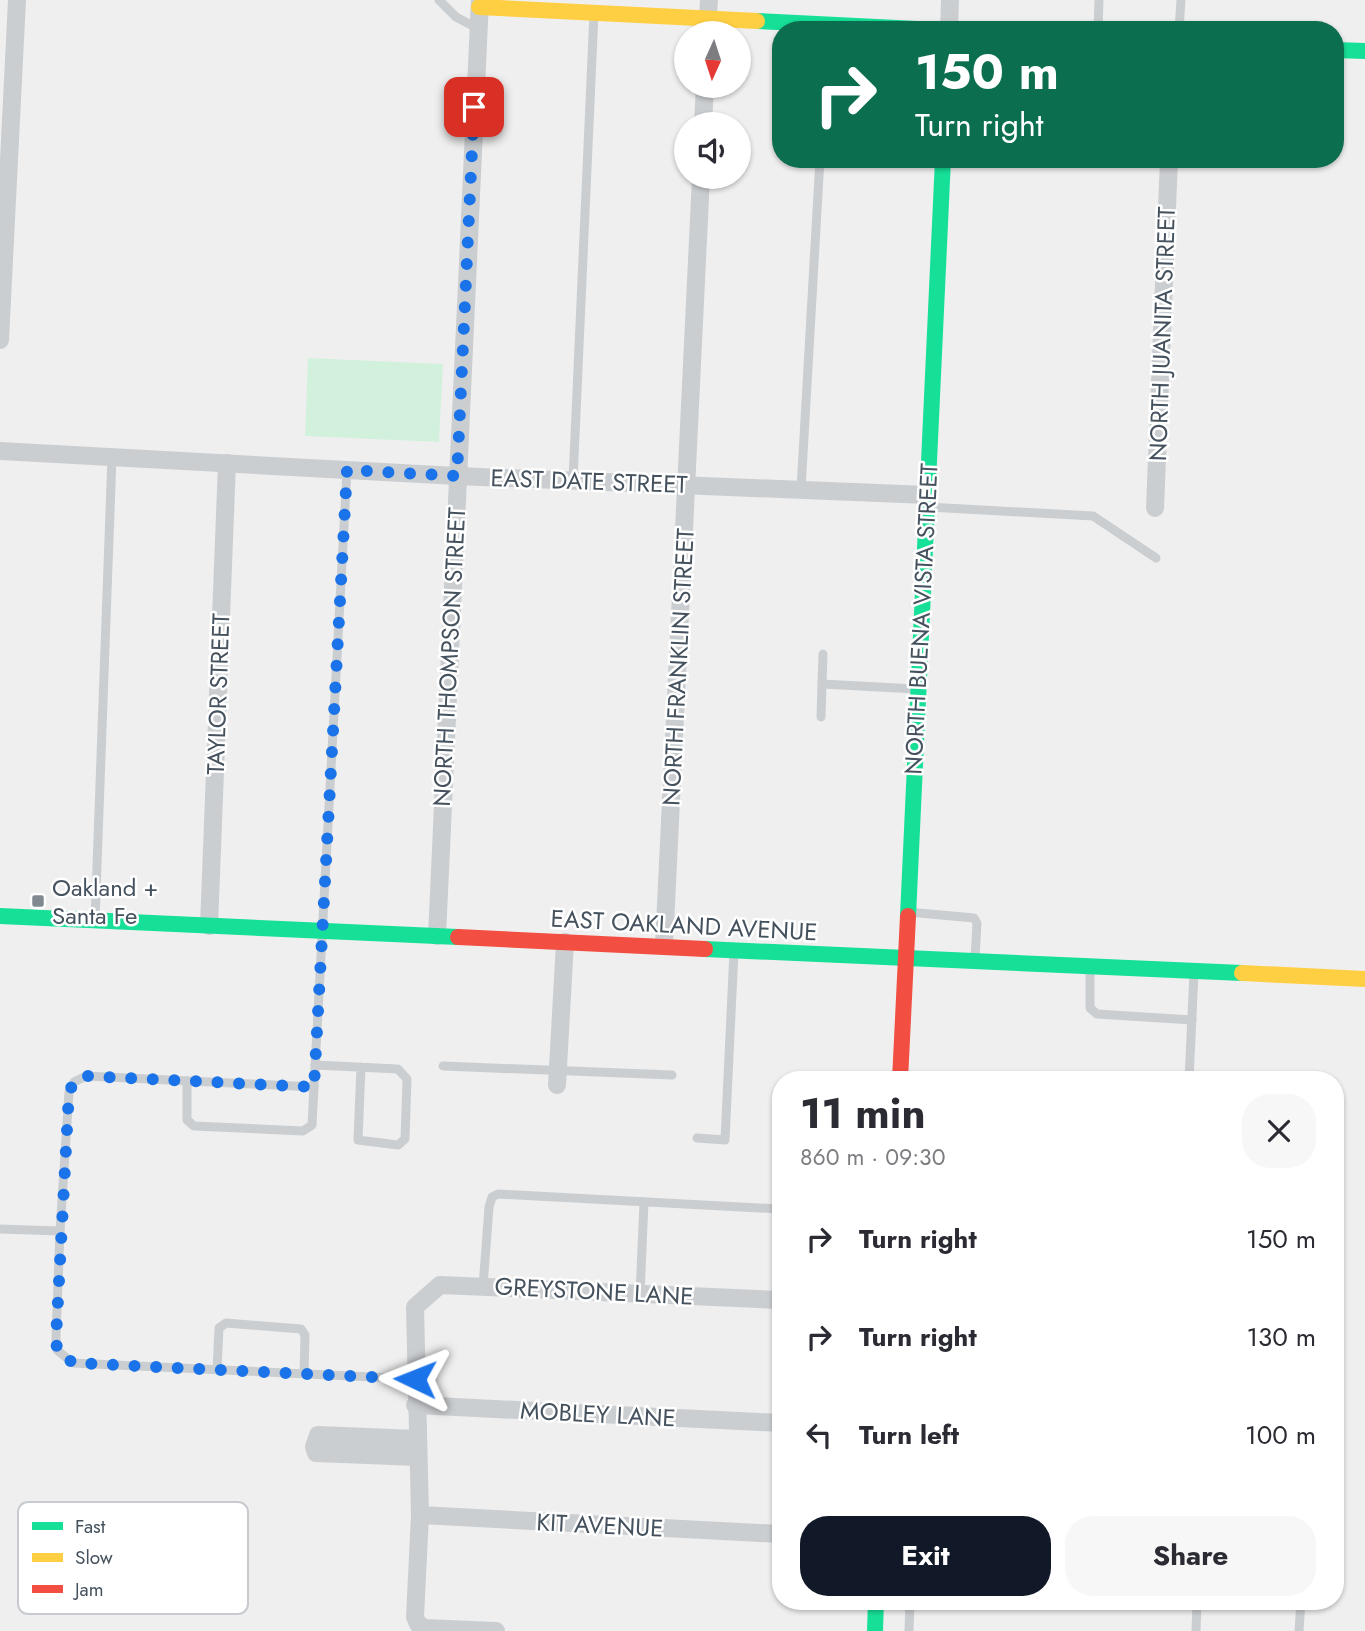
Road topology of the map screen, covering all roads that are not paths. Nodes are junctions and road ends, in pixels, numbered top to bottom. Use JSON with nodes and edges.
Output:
{"nodes":[{"id":1,"x":17,"y":0,"type":"edge"},
{"id":2,"x":439,"y":0,"type":"edge"},
{"id":3,"x":709,"y":0,"type":"edge"},
{"id":4,"x":950,"y":0,"type":"edge"},
{"id":5,"x":1099,"y":0,"type":"edge"},
{"id":6,"x":1181,"y":0,"type":"edge"},
{"id":7,"x":480,"y":4,"type":"edge"},
{"id":8,"x":594,"y":13,"type":"junction"},
{"id":9,"x":707,"y":21,"type":"edge"},
{"id":10,"x":949,"y":21,"type":"edge"},
{"id":11,"x":1098,"y":21,"type":"edge"},
{"id":12,"x":1180,"y":21,"type":"edge"},
{"id":13,"x":674,"y":22,"type":"edge"},
{"id":14,"x":751,"y":26,"type":"edge"},
{"id":15,"x":772,"y":27,"type":"edge"},
{"id":16,"x":477,"y":28,"type":"junction"},
{"id":17,"x":1344,"y":50,"type":"edge"},
{"id":18,"x":1365,"y":51,"type":"edge"},
{"id":19,"x":819,"y":168,"type":"edge"},
{"id":20,"x":943,"y":168,"type":"edge"},
{"id":21,"x":1170,"y":168,"type":"edge"},
{"id":22,"x":700,"y":189,"type":"edge"},
{"id":23,"x":0,"y":340,"type":"edge"},
{"id":24,"x":0,"y":451,"type":"edge"},
{"id":25,"x":112,"y":457,"type":"junction"},
{"id":26,"x":227,"y":463,"type":"junction"},
{"id":27,"x":347,"y":470,"type":"junction"},
{"id":28,"x":457,"y":476,"type":"junction"},
{"id":29,"x":573,"y":480,"type":"junction"},
{"id":30,"x":687,"y":484,"type":"junction"},
{"id":31,"x":801,"y":489,"type":"junction"},
{"id":32,"x":927,"y":501,"type":"junction"},
{"id":33,"x":1155,"y":509,"type":"dead end"},
{"id":34,"x":1156,"y":558,"type":"dead end"},
{"id":35,"x":823,"y":653,"type":"dead end"},
{"id":36,"x":822,"y":684,"type":"junction"},
{"id":37,"x":918,"y":689,"type":"junction"},
{"id":38,"x":821,"y":717,"type":"dead end"},
{"id":39,"x":907,"y":912,"type":"junction"},
{"id":40,"x":0,"y":916,"type":"edge"},
{"id":41,"x":95,"y":920,"type":"junction"},
{"id":42,"x":209,"y":926,"type":"junction"},
{"id":43,"x":323,"y":931,"type":"junction"},
{"id":44,"x":436,"y":936,"type":"junction"},
{"id":45,"x":565,"y":942,"type":"junction"},
{"id":46,"x":664,"y":946,"type":"junction"},
{"id":47,"x":734,"y":950,"type":"junction"},
{"id":48,"x":905,"y":958,"type":"junction"},
{"id":49,"x":975,"y":961,"type":"junction"},
{"id":50,"x":1090,"y":966,"type":"junction"},
{"id":51,"x":1194,"y":971,"type":"junction"},
{"id":52,"x":1365,"y":979,"type":"edge"},
{"id":53,"x":1192,"y":1020,"type":"junction"},
{"id":54,"x":316,"y":1065,"type":"junction"},
{"id":55,"x":443,"y":1066,"type":"dead end"},
{"id":56,"x":361,"y":1067,"type":"junction"},
{"id":57,"x":900,"y":1071,"type":"edge"},
{"id":58,"x":1189,"y":1071,"type":"edge"},
{"id":59,"x":672,"y":1075,"type":"dead end"},
{"id":60,"x":557,"y":1078,"type":"junction"},
{"id":61,"x":187,"y":1081,"type":"junction"},
{"id":62,"x":314,"y":1087,"type":"junction"},
{"id":63,"x":697,"y":1138,"type":"dead end"},
{"id":64,"x":644,"y":1202,"type":"junction"},
{"id":65,"x":772,"y":1209,"type":"edge"},
{"id":66,"x":0,"y":1229,"type":"edge"},
{"id":67,"x":61,"y":1231,"type":"junction"},
{"id":68,"x":483,"y":1287,"type":"junction"},
{"id":69,"x":640,"y":1293,"type":"junction"},
{"id":70,"x":772,"y":1300,"type":"edge"},
{"id":71,"x":217,"y":1370,"type":"junction"},
{"id":72,"x":304,"y":1374,"type":"junction"},
{"id":73,"x":415,"y":1379,"type":"junction"},
{"id":74,"x":415,"y":1405,"type":"junction"},
{"id":75,"x":772,"y":1423,"type":"edge"},
{"id":76,"x":416,"y":1438,"type":"junction"},
{"id":77,"x":416,"y":1457,"type":"junction"},
{"id":78,"x":420,"y":1515,"type":"junction"},
{"id":79,"x":772,"y":1534,"type":"edge"},
{"id":80,"x":876,"y":1610,"type":"edge"},
{"id":81,"x":910,"y":1610,"type":"edge"},
{"id":82,"x":1197,"y":1610,"type":"edge"},
{"id":83,"x":1300,"y":1610,"type":"edge"},
{"id":84,"x":496,"y":1631,"type":"edge"},
{"id":85,"x":875,"y":1631,"type":"edge"},
{"id":86,"x":909,"y":1631,"type":"edge"},
{"id":87,"x":1196,"y":1631,"type":"edge"},
{"id":88,"x":1299,"y":1631,"type":"edge"}],
"edges":[{"from":1,"to":23,"type":"street"},
{"from":2,"to":16,"type":"lane"},
{"from":3,"to":9,"type":"street"},
{"from":4,"to":10,"type":"street"},
{"from":5,"to":11,"type":"lane"},
{"from":6,"to":12,"type":"lane"},
{"from":7,"to":8,"type":"street"},
{"from":7,"to":16,"type":"street","name":"NORTH THOMPSON STREET"},
{"from":8,"to":13,"type":"street"},
{"from":8,"to":29,"type":"lane"},
{"from":14,"to":15,"type":"street"},
{"from":16,"to":28,"type":"street","name":"NORTH THOMPSON STREET"},
{"from":17,"to":18,"type":"street"},
{"from":19,"to":31,"type":"lane"},
{"from":20,"to":32,"type":"street","name":"NORTH BUENA VISTA STREET"},
{"from":21,"to":33,"type":"street","name":"NORTH JUANITA STREET"},
{"from":22,"to":30,"type":"street","name":"NORTH FRANKLIN STREET"},
{"from":24,"to":25,"type":"street","name":"EAST DATE STREET"},
{"from":25,"to":26,"type":"street","name":"EAST DATE STREET"},
{"from":25,"to":41,"type":"lane"},
{"from":26,"to":27,"type":"street","name":"EAST DATE STREET"},
{"from":26,"to":42,"type":"street","name":"TAYLOR STREET"},
{"from":27,"to":28,"type":"street","name":"EAST DATE STREET"},
{"from":27,"to":43,"type":"lane"},
{"from":28,"to":29,"type":"street","name":"EAST DATE STREET"},
{"from":28,"to":44,"type":"street","name":"NORTH THOMPSON STREET"},
{"from":29,"to":30,"type":"street","name":"EAST DATE STREET"},
{"from":30,"to":31,"type":"street","name":"EAST DATE STREET"},
{"from":30,"to":46,"type":"street","name":"NORTH FRANKLIN STREET"},
{"from":31,"to":32,"type":"street","name":"EAST DATE STREET"},
{"from":32,"to":34,"type":"lane"},
{"from":32,"to":37,"type":"street","name":"NORTH BUENA VISTA STREET"},
{"from":35,"to":36,"type":"lane"},
{"from":36,"to":37,"type":"lane"},
{"from":36,"to":38,"type":"lane"},
{"from":37,"to":39,"type":"street","name":"NORTH BUENA VISTA STREET"},
{"from":39,"to":48,"type":"street","name":"NORTH BUENA VISTA STREET"},
{"from":39,"to":49,"type":"lane"},
{"from":40,"to":41,"type":"street","name":"EAST OAKLAND AVENUE"},
{"from":41,"to":42,"type":"street","name":"EAST OAKLAND AVENUE"},
{"from":42,"to":43,"type":"street","name":"EAST OAKLAND AVENUE"},
{"from":43,"to":44,"type":"street","name":"EAST OAKLAND AVENUE"},
{"from":43,"to":54,"type":"lane"},
{"from":44,"to":45,"type":"street","name":"EAST OAKLAND AVENUE"},
{"from":45,"to":46,"type":"street","name":"EAST OAKLAND AVENUE"},
{"from":45,"to":60,"type":"street"},
{"from":46,"to":47,"type":"street","name":"EAST OAKLAND AVENUE"},
{"from":47,"to":48,"type":"street","name":"EAST OAKLAND AVENUE"},
{"from":47,"to":63,"type":"lane"},
{"from":48,"to":49,"type":"street","name":"EAST OAKLAND AVENUE"},
{"from":48,"to":57,"type":"street","name":"NORTH BUENA VISTA STREET"},
{"from":49,"to":50,"type":"street","name":"EAST OAKLAND AVENUE"},
{"from":50,"to":51,"type":"street","name":"EAST OAKLAND AVENUE"},
{"from":50,"to":53,"type":"lane"},
{"from":51,"to":52,"type":"street","name":"EAST OAKLAND AVENUE"},
{"from":51,"to":53,"type":"lane"},
{"from":53,"to":58,"type":"lane"},
{"from":54,"to":56,"type":"lane"},
{"from":54,"to":62,"type":"lane"},
{"from":55,"to":60,"type":"lane"},
{"from":56,"to":56,"type":"lane"},
{"from":59,"to":60,"type":"lane"},
{"from":61,"to":62,"type":"lane"},
{"from":61,"to":62,"type":"lane"},
{"from":61,"to":67,"type":"lane"},
{"from":64,"to":65,"type":"lane"},
{"from":64,"to":68,"type":"lane"},
{"from":64,"to":69,"type":"lane"},
{"from":66,"to":67,"type":"lane"},
{"from":67,"to":71,"type":"lane"},
{"from":68,"to":69,"type":"street","name":"GREYSTONE LANE"},
{"from":68,"to":73,"type":"street","name":"GREYSTONE LANE"},
{"from":69,"to":70,"type":"street","name":"GREYSTONE LANE"},
{"from":71,"to":72,"type":"lane"},
{"from":71,"to":72,"type":"lane"},
{"from":72,"to":73,"type":"lane"},
{"from":73,"to":74,"type":"street"},
{"from":74,"to":75,"type":"street","name":"MOBLEY LANE"},
{"from":74,"to":76,"type":"street"},
{"from":76,"to":77,"type":"street"},
{"from":76,"to":77,"type":"street"},
{"from":77,"to":78,"type":"street"},
{"from":78,"to":79,"type":"street","name":"KIT AVENUE"},
{"from":78,"to":84,"type":"street"},
{"from":80,"to":85,"type":"street"},
{"from":81,"to":86,"type":"lane"},
{"from":82,"to":87,"type":"lane"},
{"from":83,"to":88,"type":"lane"}]}
